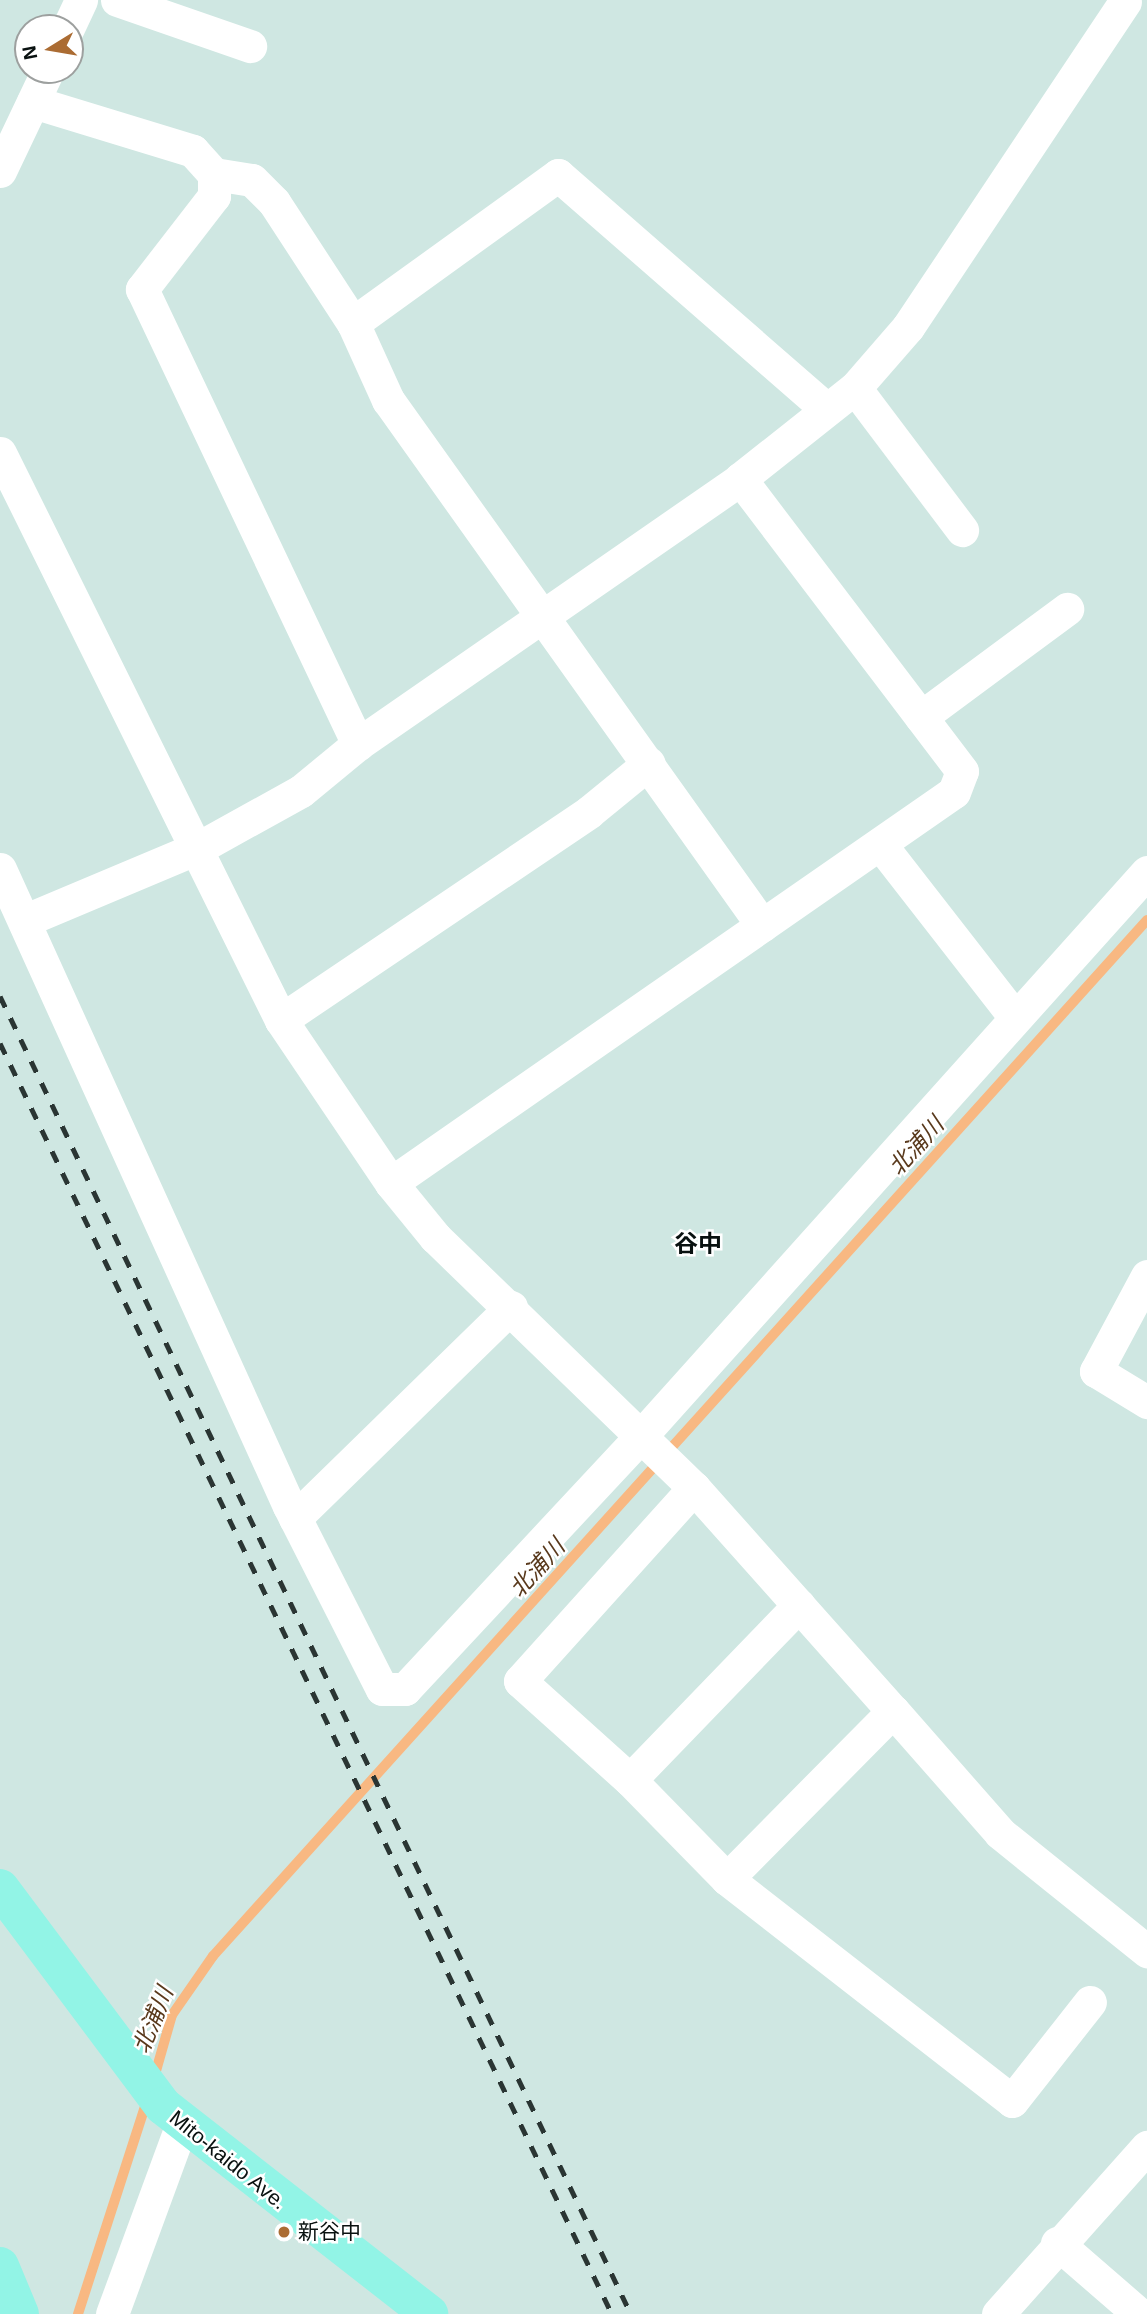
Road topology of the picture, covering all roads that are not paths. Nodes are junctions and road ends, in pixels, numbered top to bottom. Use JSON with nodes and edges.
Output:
{"nodes":[{"id":1,"x":117,"y":0,"type":"edge"},
{"id":2,"x":1131,"y":4,"type":"edge"},
{"id":3,"x":250,"y":46,"type":"dead end"},
{"id":4,"x":41,"y":84,"type":"edge"},
{"id":5,"x":33,"y":102,"type":"junction"},
{"id":6,"x":0,"y":172,"type":"edge"},
{"id":7,"x":214,"y":174,"type":"junction"},
{"id":8,"x":353,"y":323,"type":"junction"},
{"id":9,"x":855,"y":388,"type":"junction"},
{"id":10,"x":826,"y":409,"type":"junction"},
{"id":11,"x":0,"y":453,"type":"edge"},
{"id":12,"x":740,"y":479,"type":"junction"},
{"id":13,"x":962,"y":530,"type":"dead end"},
{"id":14,"x":1067,"y":609,"type":"dead end"},
{"id":15,"x":547,"y":615,"type":"junction"},
{"id":16,"x":921,"y":717,"type":"junction"},
{"id":17,"x":358,"y":744,"type":"junction"},
{"id":18,"x":649,"y":762,"type":"junction"},
{"id":19,"x":880,"y":844,"type":"junction"},
{"id":20,"x":200,"y":846,"type":"junction"},
{"id":21,"x":0,"y":869,"type":"edge"},
{"id":22,"x":1147,"y":872,"type":"edge"},
{"id":23,"x":26,"y":920,"type":"junction"},
{"id":24,"x":762,"y":925,"type":"junction"},
{"id":25,"x":1013,"y":1015,"type":"junction"},
{"id":26,"x":281,"y":1020,"type":"junction"},
{"id":27,"x":391,"y":1182,"type":"junction"},
{"id":28,"x":1147,"y":1276,"type":"edge"},
{"id":29,"x":511,"y":1307,"type":"junction"},
{"id":30,"x":1147,"y":1402,"type":"edge"},
{"id":31,"x":665,"y":1461,"type":"junction"},
{"id":32,"x":295,"y":1518,"type":"junction"},
{"id":33,"x":799,"y":1605,"type":"junction"},
{"id":34,"x":893,"y":1711,"type":"junction"},
{"id":35,"x":630,"y":1780,"type":"junction"},
{"id":36,"x":727,"y":1879,"type":"junction"},
{"id":37,"x":0,"y":1888,"type":"edge"},
{"id":38,"x":1147,"y":1951,"type":"edge"},
{"id":39,"x":1090,"y":2002,"type":"dead end"},
{"id":40,"x":162,"y":2104,"type":"junction"},
{"id":41,"x":1147,"y":2147,"type":"edge"},
{"id":42,"x":1057,"y":2243,"type":"junction"},
{"id":43,"x":0,"y":2266,"type":"edge"},
{"id":44,"x":20,"y":2314,"type":"edge"},
{"id":45,"x":112,"y":2314,"type":"edge"},
{"id":46,"x":429,"y":2314,"type":"edge"},
{"id":47,"x":998,"y":2314,"type":"edge"},
{"id":48,"x":1139,"y":2314,"type":"edge"}],
"edges":[{"from":1,"to":3,"type":"street"},
{"from":2,"to":9,"type":"street"},
{"from":4,"to":5,"type":"street"},
{"from":5,"to":6,"type":"street"},
{"from":5,"to":7,"type":"street"},
{"from":7,"to":8,"type":"street"},
{"from":7,"to":17,"type":"street"},
{"from":8,"to":10,"type":"street"},
{"from":8,"to":15,"type":"street"},
{"from":9,"to":10,"type":"street"},
{"from":9,"to":13,"type":"street"},
{"from":10,"to":12,"type":"street"},
{"from":11,"to":20,"type":"street"},
{"from":12,"to":15,"type":"street"},
{"from":12,"to":16,"type":"street"},
{"from":14,"to":16,"type":"street"},
{"from":15,"to":17,"type":"street"},
{"from":15,"to":18,"type":"street"},
{"from":16,"to":19,"type":"street"},
{"from":17,"to":20,"type":"street"},
{"from":18,"to":24,"type":"street"},
{"from":18,"to":26,"type":"street"},
{"from":19,"to":24,"type":"street"},
{"from":19,"to":25,"type":"street"},
{"from":20,"to":23,"type":"street"},
{"from":20,"to":26,"type":"street"},
{"from":21,"to":23,"type":"street"},
{"from":22,"to":25,"type":"street"},
{"from":23,"to":32,"type":"street"},
{"from":24,"to":27,"type":"street"},
{"from":25,"to":31,"type":"street"},
{"from":26,"to":27,"type":"street"},
{"from":27,"to":29,"type":"street"},
{"from":28,"to":30,"type":"street"},
{"from":29,"to":31,"type":"street"},
{"from":29,"to":32,"type":"street"},
{"from":31,"to":32,"type":"street"},
{"from":31,"to":33,"type":"street"},
{"from":31,"to":35,"type":"street"},
{"from":33,"to":34,"type":"street"},
{"from":33,"to":35,"type":"street"},
{"from":34,"to":36,"type":"street"},
{"from":34,"to":38,"type":"street"},
{"from":35,"to":36,"type":"street"},
{"from":36,"to":39,"type":"street"},
{"from":37,"to":40,"type":"main road","name":"Mito-kaido Ave."},
{"from":40,"to":45,"type":"street"},
{"from":40,"to":46,"type":"main road","name":"Mito-kaido Ave."},
{"from":41,"to":42,"type":"street"},
{"from":42,"to":47,"type":"street"},
{"from":42,"to":48,"type":"street"},
{"from":43,"to":44,"type":"main road"}]}
